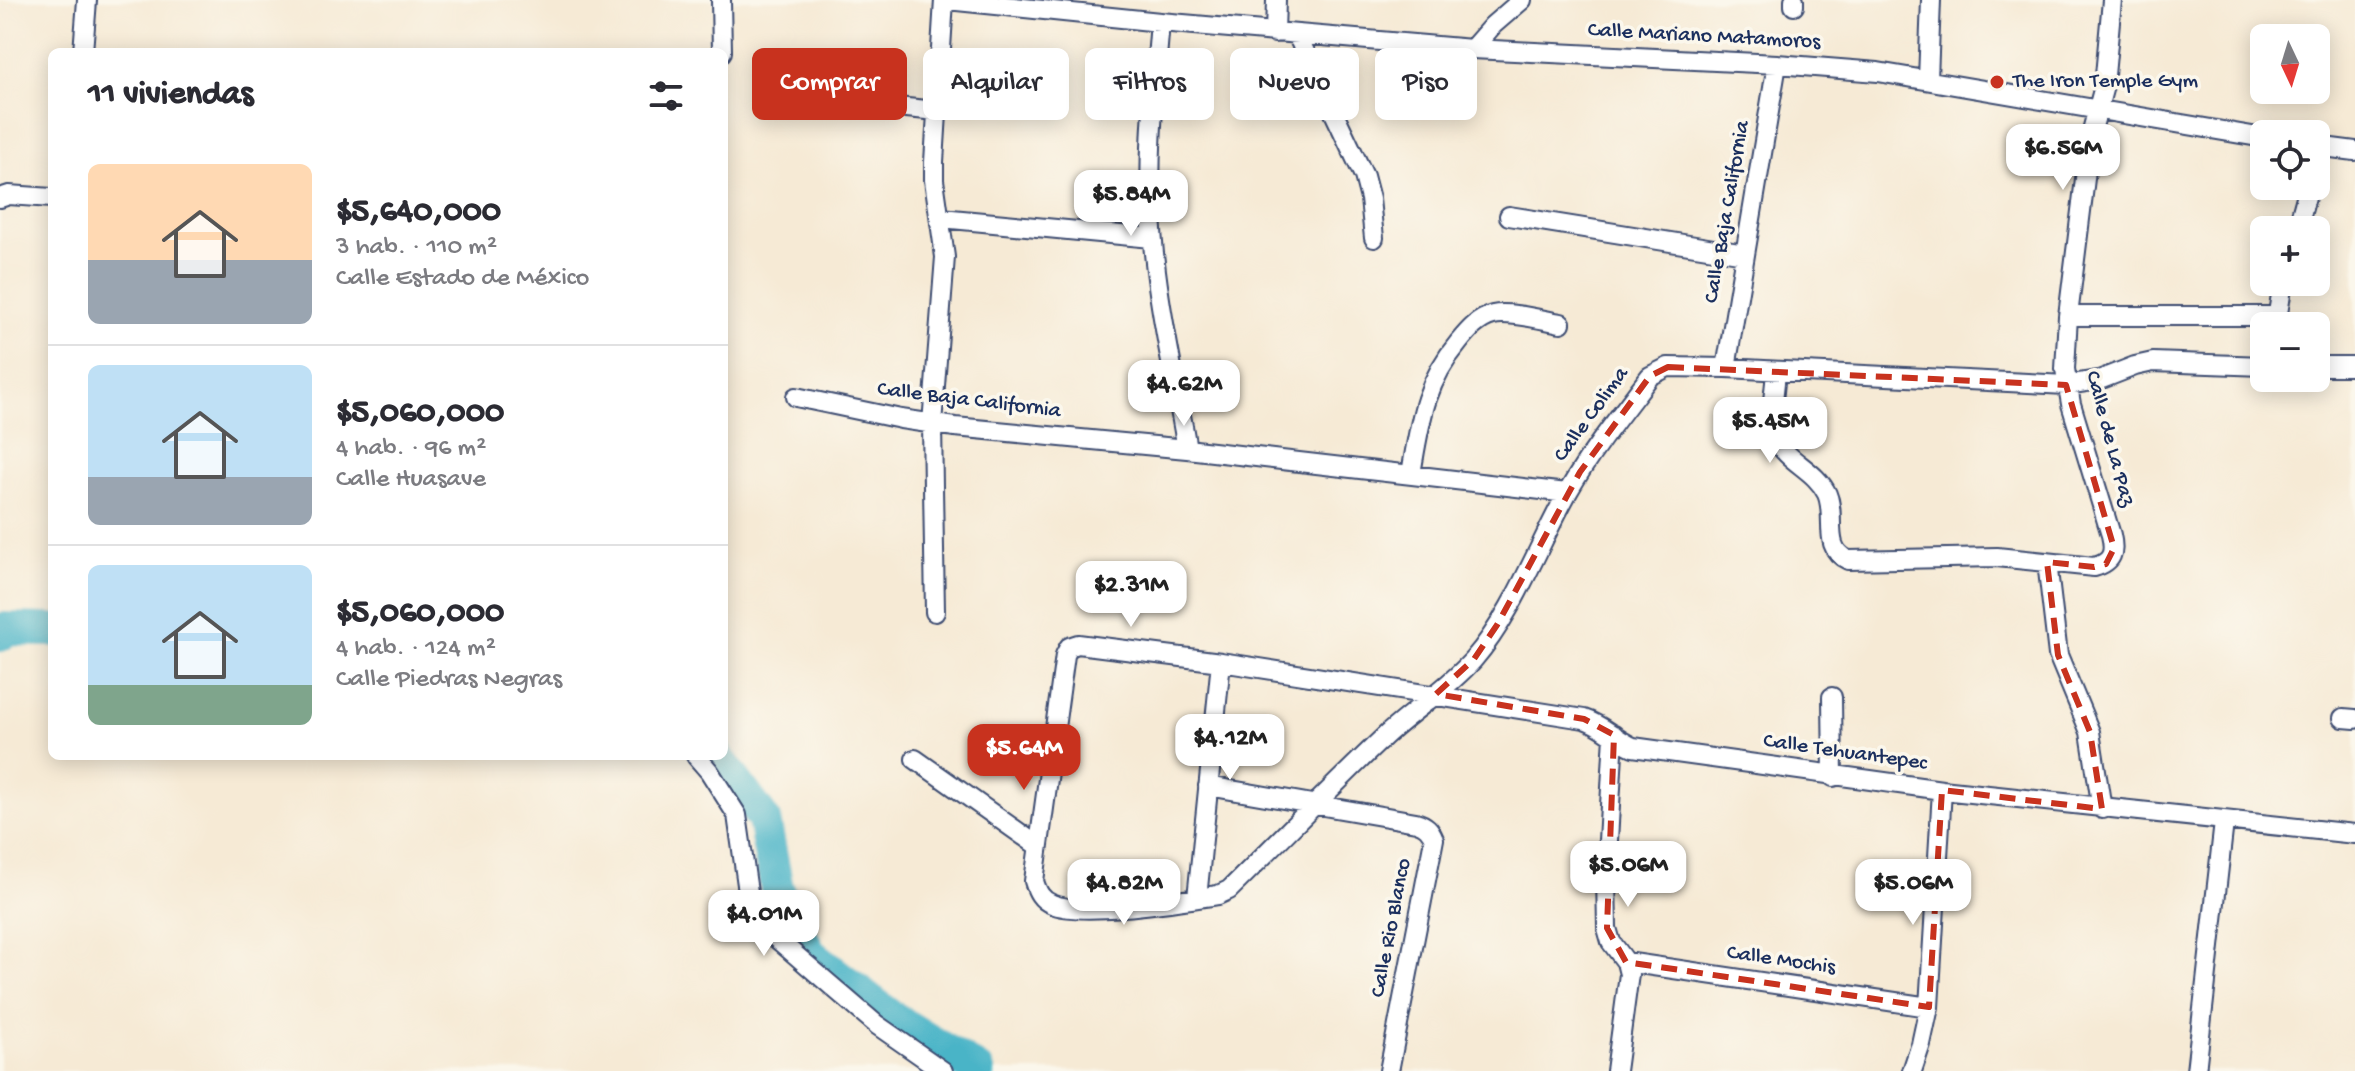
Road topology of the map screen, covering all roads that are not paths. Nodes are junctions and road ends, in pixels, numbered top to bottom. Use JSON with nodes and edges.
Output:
{"nodes":[{"id":1,"x":87,"y":0,"type":"edge"},
{"id":2,"x":721,"y":0,"type":"edge"},
{"id":3,"x":945,"y":0,"type":"edge"},
{"id":4,"x":1276,"y":0,"type":"edge"},
{"id":5,"x":1522,"y":0,"type":"edge"},
{"id":6,"x":1931,"y":0,"type":"edge"},
{"id":7,"x":2112,"y":0,"type":"edge"},
{"id":8,"x":993,"y":3,"type":"edge"},
{"id":9,"x":1160,"y":22,"type":"junction"},
{"id":10,"x":1275,"y":33,"type":"junction"},
{"id":11,"x":1297,"y":35,"type":"junction"},
{"id":12,"x":83,"y":48,"type":"edge"},
{"id":13,"x":722,"y":48,"type":"edge"},
{"id":14,"x":942,"y":48,"type":"edge"},
{"id":15,"x":1460,"y":48,"type":"edge"},
{"id":16,"x":1473,"y":48,"type":"edge"},
{"id":17,"x":1477,"y":49,"type":"edge"},
{"id":18,"x":1777,"y":64,"type":"junction"},
{"id":19,"x":1928,"y":79,"type":"junction"},
{"id":20,"x":2099,"y":109,"type":"junction"},
{"id":21,"x":937,"y":120,"type":"edge"},
{"id":22,"x":2250,"y":136,"type":"edge"},
{"id":23,"x":2330,"y":151,"type":"edge"},
{"id":24,"x":2355,"y":151,"type":"edge"},
{"id":25,"x":0,"y":198,"type":"edge"},
{"id":26,"x":48,"y":198,"type":"edge"},
{"id":27,"x":1509,"y":216,"type":"dead end"},
{"id":28,"x":941,"y":218,"type":"junction"},
{"id":29,"x":1152,"y":238,"type":"junction"},
{"id":30,"x":1374,"y":238,"type":"dead end"},
{"id":31,"x":1745,"y":254,"type":"junction"},
{"id":32,"x":2068,"y":316,"type":"junction"},
{"id":33,"x":2250,"y":320,"type":"edge"},
{"id":34,"x":1561,"y":323,"type":"dead end"},
{"id":35,"x":2250,"y":365,"type":"edge"},
{"id":36,"x":2330,"y":366,"type":"edge"},
{"id":37,"x":2355,"y":366,"type":"edge"},
{"id":38,"x":1726,"y":368,"type":"junction"},
{"id":39,"x":1776,"y":371,"type":"junction"},
{"id":40,"x":2066,"y":385,"type":"junction"},
{"id":41,"x":796,"y":397,"type":"dead end"},
{"id":42,"x":932,"y":424,"type":"junction"},
{"id":43,"x":1187,"y":449,"type":"junction"},
{"id":44,"x":1411,"y":474,"type":"junction"},
{"id":45,"x":1567,"y":493,"type":"junction"},
{"id":46,"x":2047,"y":562,"type":"junction"},
{"id":47,"x":935,"y":612,"type":"dead end"},
{"id":48,"x":1221,"y":662,"type":"junction"},
{"id":49,"x":1436,"y":694,"type":"junction"},
{"id":50,"x":1832,"y":697,"type":"dead end"},
{"id":51,"x":1614,"y":735,"type":"junction"},
{"id":52,"x":915,"y":759,"type":"dead end"},
{"id":53,"x":699,"y":760,"type":"edge"},
{"id":54,"x":1833,"y":777,"type":"junction"},
{"id":55,"x":1208,"y":786,"type":"junction"},
{"id":56,"x":1942,"y":790,"type":"junction"},
{"id":57,"x":1317,"y":804,"type":"junction"},
{"id":58,"x":2102,"y":809,"type":"junction"},
{"id":59,"x":2224,"y":822,"type":"junction"},
{"id":60,"x":2355,"y":834,"type":"edge"},
{"id":61,"x":1038,"y":846,"type":"junction"},
{"id":62,"x":1197,"y":898,"type":"junction"},
{"id":63,"x":1626,"y":962,"type":"junction"},
{"id":64,"x":1929,"y":1007,"type":"junction"},
{"id":65,"x":943,"y":1071,"type":"edge"},
{"id":66,"x":1389,"y":1071,"type":"edge"},
{"id":67,"x":1616,"y":1071,"type":"edge"},
{"id":68,"x":1912,"y":1071,"type":"edge"},
{"id":69,"x":2196,"y":1071,"type":"edge"}],
"edges":[{"from":1,"to":12,"type":"street"},
{"from":2,"to":13,"type":"street"},
{"from":3,"to":8,"type":"street","name":"Calle Mariano Matamoros"},
{"from":3,"to":14,"type":"street"},
{"from":4,"to":10,"type":"street"},
{"from":5,"to":16,"type":"street"},
{"from":6,"to":19,"type":"street"},
{"from":7,"to":20,"type":"street","name":"Calle de La Paz"},
{"from":8,"to":9,"type":"street","name":"Calle Mariano Matamoros"},
{"from":9,"to":10,"type":"street","name":"Calle Mariano Matamoros"},
{"from":9,"to":29,"type":"street"},
{"from":10,"to":11,"type":"street","name":"Calle Mariano Matamoros"},
{"from":11,"to":15,"type":"street","name":"Calle Mariano Matamoros"},
{"from":11,"to":30,"type":"street"},
{"from":17,"to":18,"type":"street","name":"Calle Mariano Matamoros"},
{"from":18,"to":19,"type":"street","name":"Calle Mariano Matamoros"},
{"from":18,"to":31,"type":"street","name":"Calle Baja California"},
{"from":19,"to":20,"type":"street","name":"Calle Mariano Matamoros"},
{"from":20,"to":22,"type":"street","name":"Calle Mariano Matamoros"},
{"from":20,"to":32,"type":"street","name":"Calle de La Paz"},
{"from":21,"to":28,"type":"street"},
{"from":23,"to":24,"type":"street"},
{"from":25,"to":26,"type":"street"},
{"from":27,"to":31,"type":"street"},
{"from":28,"to":29,"type":"street"},
{"from":28,"to":42,"type":"street"},
{"from":29,"to":43,"type":"street"},
{"from":31,"to":38,"type":"street","name":"Calle Baja California"},
{"from":32,"to":33,"type":"street"},
{"from":32,"to":40,"type":"street","name":"Calle de La Paz"},
{"from":34,"to":44,"type":"street"},
{"from":35,"to":40,"type":"street","name":"Calle Colima"},
{"from":36,"to":37,"type":"street"},
{"from":38,"to":39,"type":"street","name":"Calle Colima"},
{"from":38,"to":45,"type":"street","name":"Calle Colima"},
{"from":39,"to":40,"type":"street","name":"Calle Colima"},
{"from":39,"to":46,"type":"street","name":"Calle de La Paz"},
{"from":40,"to":46,"type":"street","name":"Calle de La Paz"},
{"from":41,"to":42,"type":"street","name":"Calle Baja California"},
{"from":42,"to":43,"type":"street","name":"Calle Baja California"},
{"from":42,"to":47,"type":"street"},
{"from":43,"to":44,"type":"street","name":"Calle Baja California"},
{"from":44,"to":45,"type":"street","name":"Calle Baja California"},
{"from":45,"to":49,"type":"street","name":"Calle Colima"},
{"from":46,"to":58,"type":"street"},
{"from":48,"to":49,"type":"street","name":"Calle Tehuantepec"},
{"from":48,"to":55,"type":"street"},
{"from":48,"to":61,"type":"street","name":"Calle Tehuantepec"},
{"from":49,"to":51,"type":"street","name":"Calle Tehuantepec"},
{"from":49,"to":57,"type":"street","name":"Calle Colima"},
{"from":50,"to":54,"type":"street"},
{"from":51,"to":54,"type":"street","name":"Calle Tehuantepec"},
{"from":51,"to":63,"type":"street"},
{"from":52,"to":61,"type":"street"},
{"from":53,"to":65,"type":"street"},
{"from":54,"to":56,"type":"street","name":"Calle Tehuantepec"},
{"from":55,"to":57,"type":"street","name":"Calle Rio Blanco"},
{"from":55,"to":62,"type":"street"},
{"from":56,"to":58,"type":"street","name":"Calle Tehuantepec"},
{"from":56,"to":64,"type":"street"},
{"from":57,"to":62,"type":"street","name":"Calle Colima"},
{"from":57,"to":66,"type":"street","name":"Calle Rio Blanco"},
{"from":58,"to":59,"type":"street","name":"Calle Tehuantepec"},
{"from":59,"to":60,"type":"street","name":"Calle Tehuantepec"},
{"from":59,"to":69,"type":"street"},
{"from":61,"to":62,"type":"street","name":"Calle Colima"},
{"from":63,"to":64,"type":"street","name":"Calle Mochis"},
{"from":63,"to":67,"type":"street"},
{"from":64,"to":68,"type":"street"}]}
